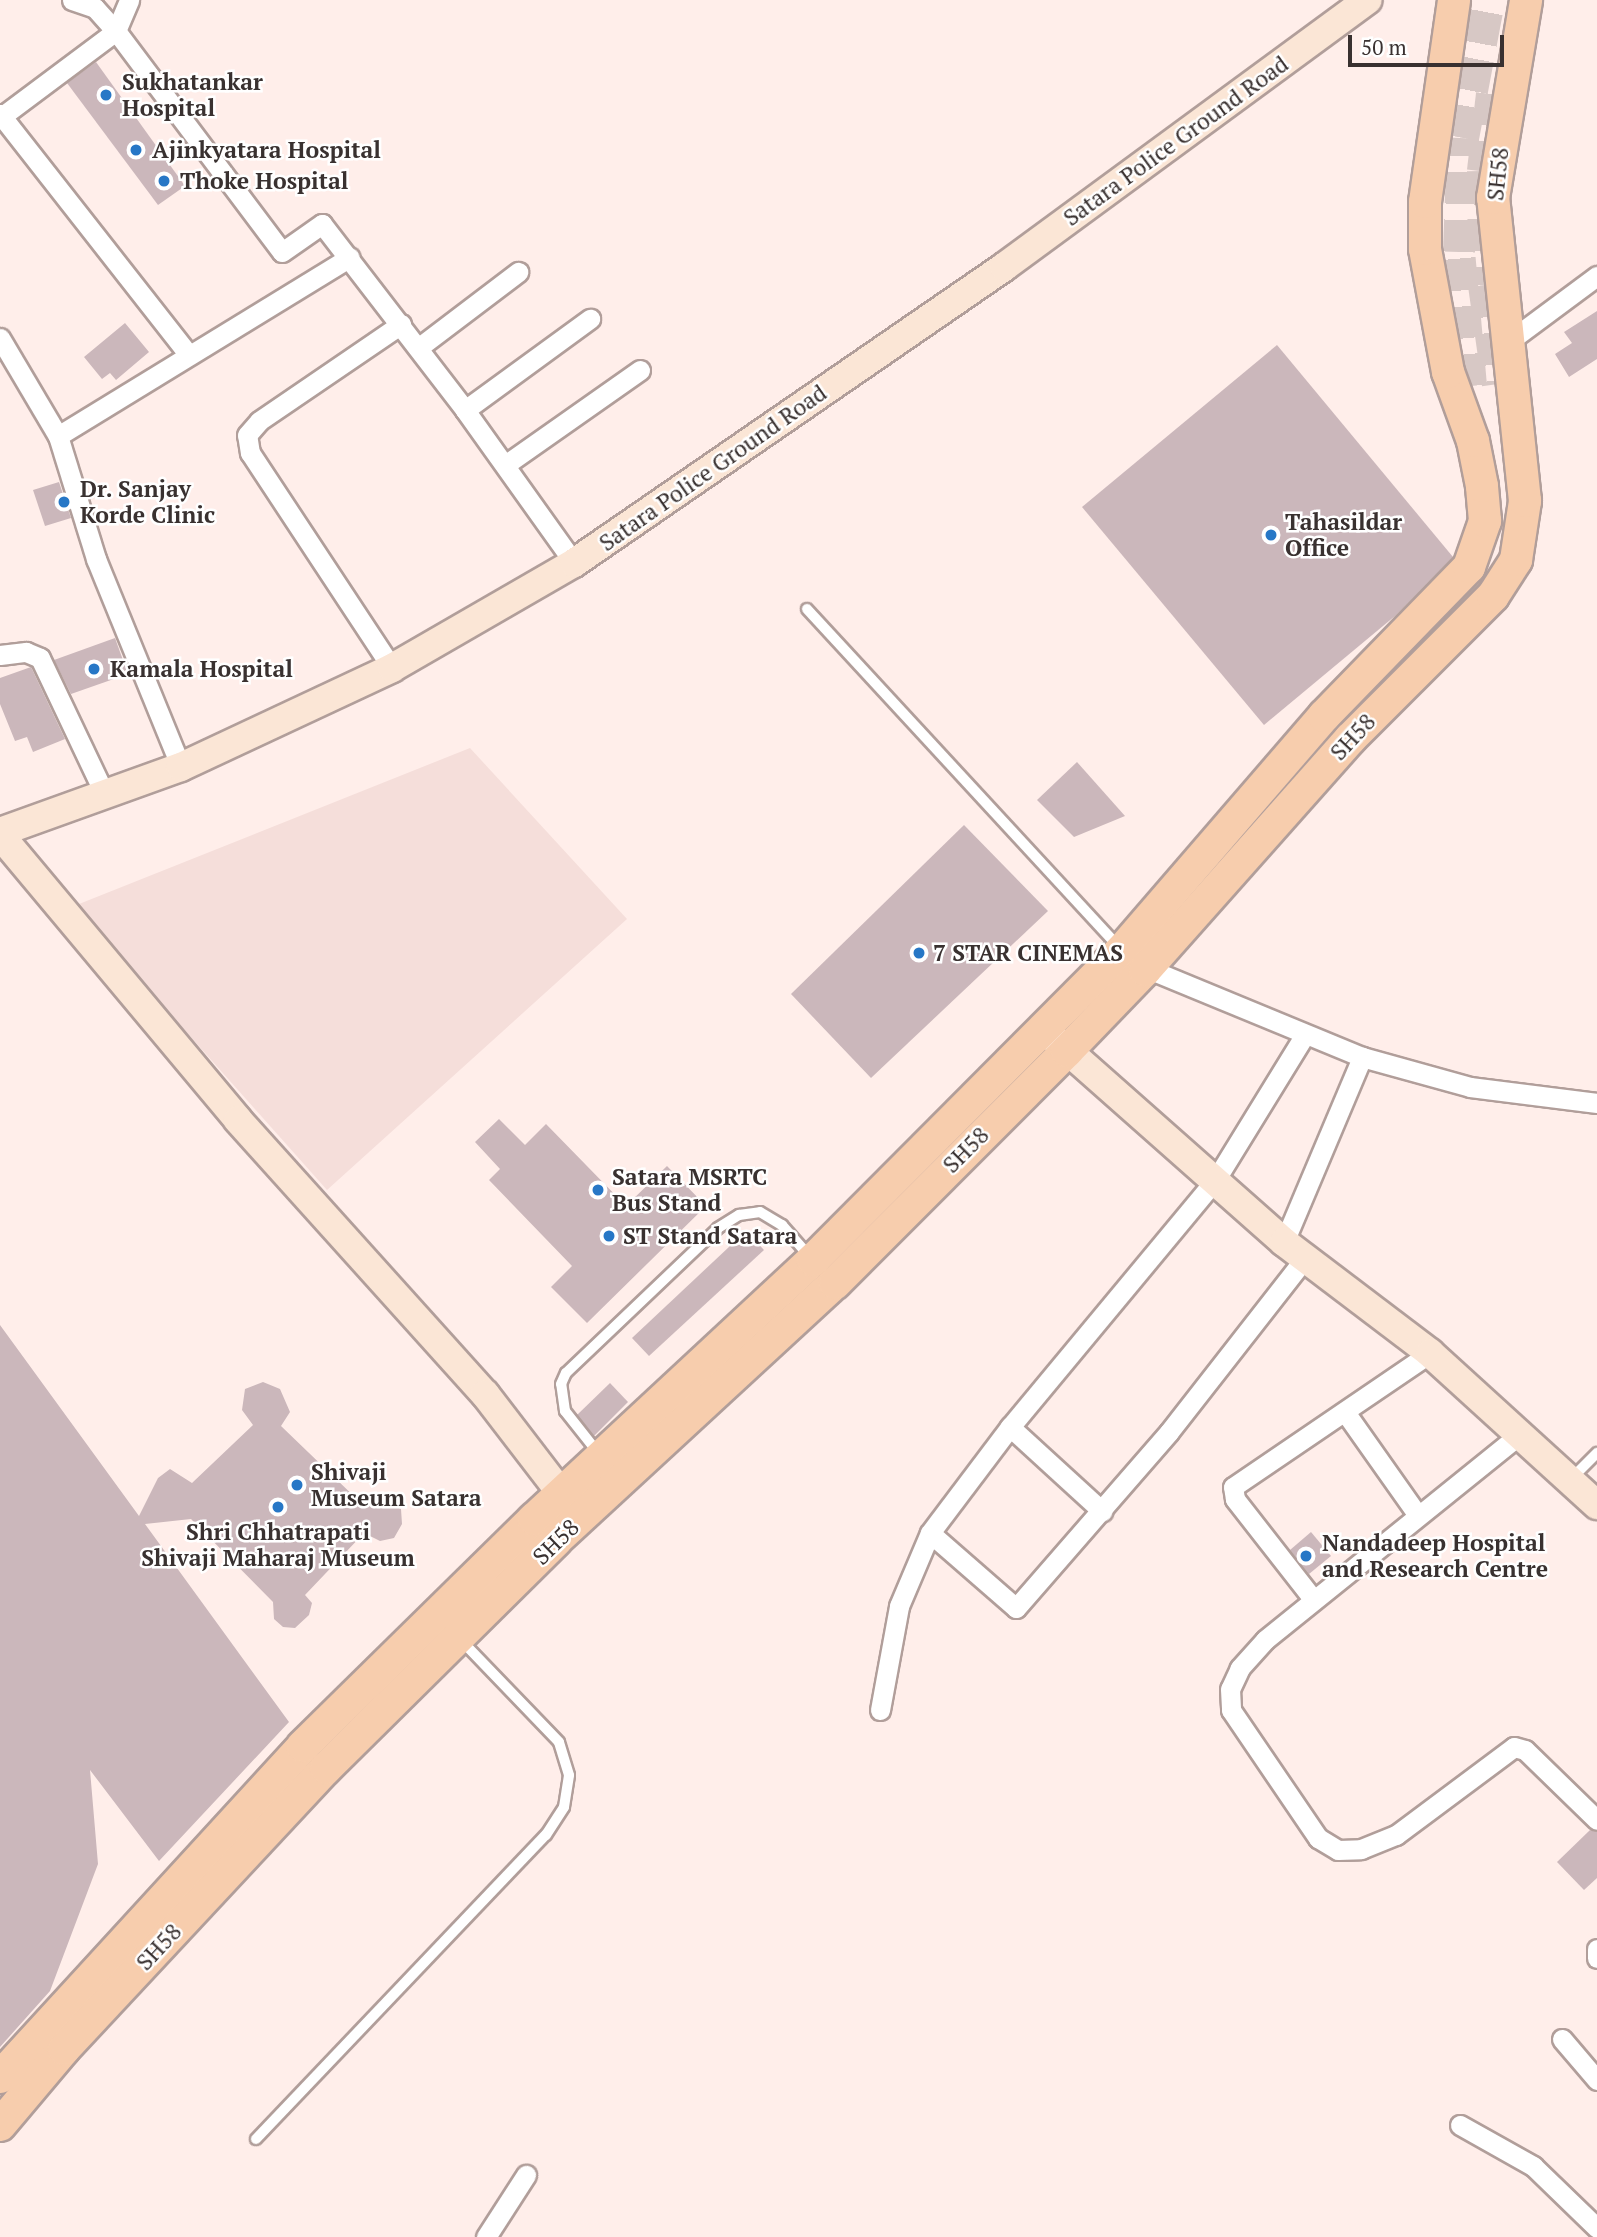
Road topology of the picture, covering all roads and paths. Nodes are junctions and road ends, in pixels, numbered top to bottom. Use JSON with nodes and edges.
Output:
{"nodes":[{"id":1,"x":72,"y":0,"type":"edge"},
{"id":2,"x":129,"y":0,"type":"edge"},
{"id":3,"x":1368,"y":0,"type":"edge"},
{"id":4,"x":1454,"y":0,"type":"edge"},
{"id":5,"x":1526,"y":0,"type":"edge"},
{"id":6,"x":116,"y":31,"type":"junction"},
{"id":7,"x":2,"y":114,"type":"edge"},
{"id":8,"x":350,"y":257,"type":"junction"},
{"id":9,"x":518,"y":272,"type":"dead end"},
{"id":10,"x":1597,"y":276,"type":"edge"},
{"id":11,"x":590,"y":319,"type":"dead end"},
{"id":12,"x":401,"y":324,"type":"junction"},
{"id":13,"x":0,"y":338,"type":"edge"},
{"id":14,"x":1508,"y":342,"type":"junction"},
{"id":15,"x":418,"y":348,"type":"junction"},
{"id":16,"x":190,"y":355,"type":"junction"},
{"id":17,"x":640,"y":369,"type":"dead end"},
{"id":18,"x":465,"y":410,"type":"junction"},
{"id":19,"x":58,"y":436,"type":"junction"},
{"id":20,"x":1473,"y":441,"type":"junction"},
{"id":21,"x":505,"y":465,"type":"junction"},
{"id":22,"x":1524,"y":501,"type":"junction"},
{"id":23,"x":574,"y":564,"type":"junction"},
{"id":24,"x":807,"y":609,"type":"dead end"},
{"id":25,"x":1393,"y":647,"type":"junction"},
{"id":26,"x":0,"y":655,"type":"edge"},
{"id":27,"x":392,"y":668,"type":"junction"},
{"id":28,"x":1417,"y":672,"type":"junction"},
{"id":29,"x":181,"y":767,"type":"junction"},
{"id":30,"x":105,"y":794,"type":"junction"},
{"id":31,"x":0,"y":834,"type":"edge"},
{"id":32,"x":1122,"y":950,"type":"junction"},
{"id":33,"x":1145,"y":970,"type":"junction"},
{"id":34,"x":1042,"y":1028,"type":"junction"},
{"id":35,"x":1304,"y":1036,"type":"junction"},
{"id":36,"x":1067,"y":1051,"type":"junction"},
{"id":37,"x":1362,"y":1057,"type":"junction"},
{"id":38,"x":1597,"y":1103,"type":"edge"},
{"id":39,"x":1216,"y":1180,"type":"junction"},
{"id":40,"x":1294,"y":1250,"type":"junction"},
{"id":41,"x":824,"y":1272,"type":"junction"},
{"id":42,"x":1430,"y":1353,"type":"junction"},
{"id":43,"x":1345,"y":1412,"type":"junction"},
{"id":44,"x":1010,"y":1427,"type":"junction"},
{"id":45,"x":1519,"y":1435,"type":"junction"},
{"id":46,"x":1597,"y":1453,"type":"edge"},
{"id":47,"x":612,"y":1468,"type":"junction"},
{"id":48,"x":1570,"y":1480,"type":"junction"},
{"id":49,"x":561,"y":1493,"type":"junction"},
{"id":50,"x":1597,"y":1505,"type":"edge"},
{"id":51,"x":1102,"y":1511,"type":"junction"},
{"id":52,"x":1417,"y":1514,"type":"junction"},
{"id":53,"x":930,"y":1533,"type":"junction"},
{"id":54,"x":1313,"y":1599,"type":"junction"},
{"id":55,"x":458,"y":1637,"type":"junction"},
{"id":56,"x":880,"y":1710,"type":"dead end"},
{"id":57,"x":1597,"y":1820,"type":"edge"},
{"id":58,"x":217,"y":1862,"type":"junction"},
{"id":59,"x":1597,"y":1949,"type":"edge"},
{"id":60,"x":1597,"y":1958,"type":"edge"},
{"id":61,"x":1562,"y":2039,"type":"dead end"},
{"id":62,"x":0,"y":2077,"type":"edge"},
{"id":63,"x":1597,"y":2080,"type":"edge"},
{"id":64,"x":1460,"y":2125,"type":"dead end"},
{"id":65,"x":0,"y":2126,"type":"edge"},
{"id":66,"x":256,"y":2139,"type":"dead end"},
{"id":67,"x":526,"y":2175,"type":"dead end"},
{"id":68,"x":1597,"y":2228,"type":"edge"},
{"id":69,"x":486,"y":2237,"type":"edge"}],
"edges":[{"from":1,"to":6,"type":"street"},
{"from":2,"to":6,"type":"street"},
{"from":3,"to":23,"type":"main road","name":"Satara Police Ground Road"},
{"from":4,"to":20,"type":"main road","name":"SH58","number":"SH58"},
{"from":5,"to":14,"type":"main road","name":"SH58","number":"SH58"},
{"from":6,"to":7,"type":"street"},
{"from":6,"to":8,"type":"street"},
{"from":7,"to":16,"type":"street"},
{"from":8,"to":12,"type":"street"},
{"from":8,"to":16,"type":"street"},
{"from":9,"to":15,"type":"street"},
{"from":10,"to":14,"type":"street"},
{"from":11,"to":18,"type":"street"},
{"from":12,"to":15,"type":"street"},
{"from":12,"to":27,"type":"street"},
{"from":13,"to":19,"type":"street"},
{"from":14,"to":22,"type":"main road","name":"SH58","number":"SH58"},
{"from":15,"to":18,"type":"street"},
{"from":16,"to":19,"type":"street"},
{"from":17,"to":21,"type":"street"},
{"from":18,"to":21,"type":"street"},
{"from":19,"to":29,"type":"street"},
{"from":20,"to":22,"type":"main road"},
{"from":20,"to":25,"type":"main road","name":"SH58","number":"SH58"},
{"from":21,"to":23,"type":"street"},
{"from":22,"to":28,"type":"main road","name":"SH58","number":"SH58"},
{"from":23,"to":27,"type":"main road","name":"Satara Police Ground Road"},
{"from":24,"to":32,"type":"lane"},
{"from":25,"to":28,"type":"main road"},
{"from":25,"to":32,"type":"main road","name":"SH58","number":"SH58"},
{"from":26,"to":30,"type":"street"},
{"from":27,"to":29,"type":"main road","name":"Satara Police Ground Road"},
{"from":28,"to":33,"type":"main road","name":"SH58","number":"SH58"},
{"from":29,"to":30,"type":"main road","name":"Satara Police Ground Road"},
{"from":30,"to":31,"type":"main road","name":"Satara Police Ground Road"},
{"from":31,"to":49,"type":"main road"},
{"from":32,"to":33,"type":"street"},
{"from":32,"to":34,"type":"main road","name":"SH58","number":"SH58"},
{"from":33,"to":35,"type":"street"},
{"from":33,"to":36,"type":"main road","name":"SH58","number":"SH58"},
{"from":34,"to":36,"type":"main road"},
{"from":34,"to":41,"type":"main road","name":"SH58","number":"SH58"},
{"from":35,"to":37,"type":"street"},
{"from":35,"to":39,"type":"street"},
{"from":36,"to":39,"type":"main road"},
{"from":36,"to":41,"type":"main road","name":"SH58","number":"SH58"},
{"from":37,"to":38,"type":"street"},
{"from":37,"to":40,"type":"street"},
{"from":39,"to":40,"type":"main road"},
{"from":39,"to":44,"type":"street"},
{"from":40,"to":42,"type":"main road"},
{"from":40,"to":51,"type":"street"},
{"from":41,"to":47,"type":"main road","name":"SH58","number":"SH58"},
{"from":41,"to":47,"type":"lane"},
{"from":42,"to":43,"type":"street"},
{"from":42,"to":45,"type":"main road"},
{"from":43,"to":52,"type":"street"},
{"from":43,"to":54,"type":"street"},
{"from":44,"to":51,"type":"street"},
{"from":44,"to":53,"type":"street"},
{"from":45,"to":48,"type":"main road"},
{"from":45,"to":52,"type":"street"},
{"from":46,"to":48,"type":"lane"},
{"from":47,"to":49,"type":"main road","name":"SH58","number":"SH58"},
{"from":47,"to":55,"type":"main road","name":"SH58","number":"SH58"},
{"from":48,"to":50,"type":"main road"},
{"from":49,"to":58,"type":"main road","name":"SH58","number":"SH58"},
{"from":51,"to":53,"type":"street"},
{"from":52,"to":54,"type":"street"},
{"from":53,"to":56,"type":"street"},
{"from":54,"to":57,"type":"street"},
{"from":55,"to":58,"type":"main road","name":"SH58","number":"SH58"},
{"from":55,"to":66,"type":"lane"},
{"from":58,"to":62,"type":"main road","name":"SH58","number":"SH58"},
{"from":58,"to":65,"type":"main road","name":"SH58","number":"SH58"},
{"from":59,"to":60,"type":"street"},
{"from":61,"to":63,"type":"street"},
{"from":64,"to":68,"type":"street"},
{"from":67,"to":69,"type":"street"}]}
